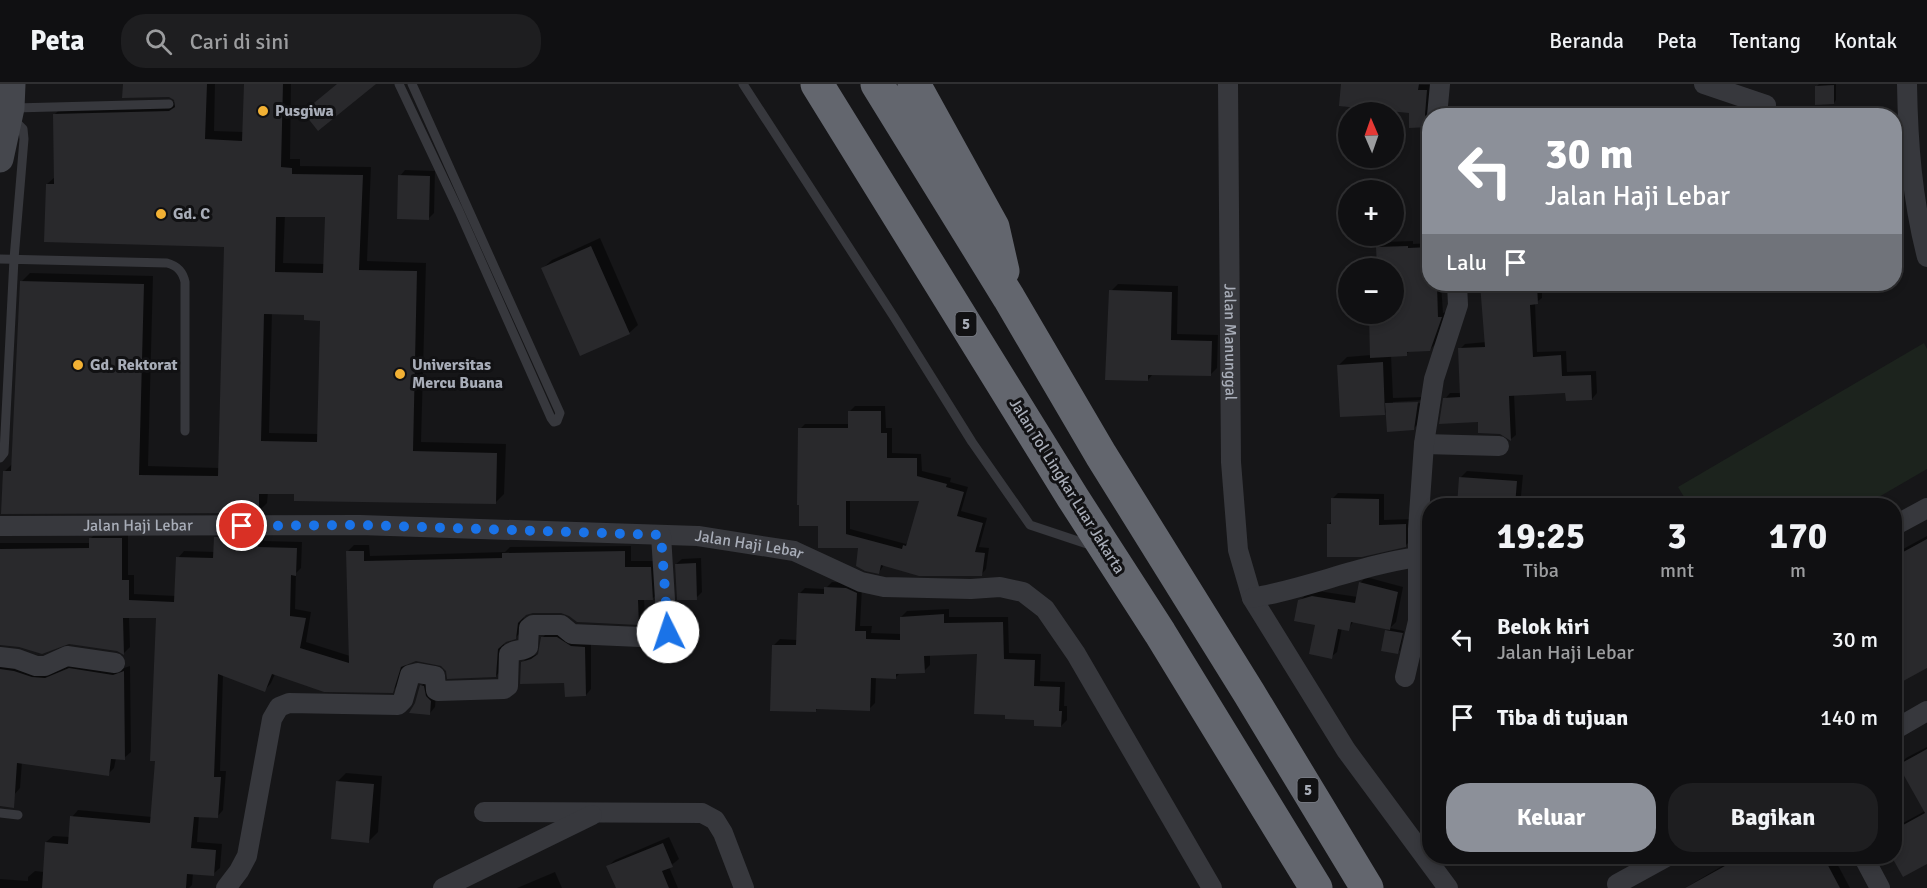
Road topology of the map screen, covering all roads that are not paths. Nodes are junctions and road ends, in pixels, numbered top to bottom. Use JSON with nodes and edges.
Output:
{"nodes":[{"id":1,"x":399,"y":84,"type":"edge"},
{"id":2,"x":412,"y":84,"type":"edge"},
{"id":3,"x":743,"y":84,"type":"edge"},
{"id":4,"x":817,"y":84,"type":"edge"},
{"id":5,"x":914,"y":84,"type":"edge"},
{"id":6,"x":1228,"y":84,"type":"edge"},
{"id":7,"x":1440,"y":84,"type":"edge"},
{"id":8,"x":1704,"y":84,"type":"edge"},
{"id":9,"x":1907,"y":84,"type":"edge"},
{"id":10,"x":885,"y":96,"type":"edge"},
{"id":11,"x":11,"y":103,"type":"edge"},
{"id":12,"x":169,"y":104,"type":"dead end"},
{"id":13,"x":1766,"y":105,"type":"dead end"},
{"id":14,"x":1438,"y":108,"type":"edge"},
{"id":15,"x":0,"y":159,"type":"edge"},
{"id":16,"x":1927,"y":257,"type":"edge"},
{"id":17,"x":0,"y":259,"type":"edge"},
{"id":18,"x":14,"y":259,"type":"junction"},
{"id":19,"x":1457,"y":291,"type":"edge"},
{"id":20,"x":1009,"y":298,"type":"junction"},
{"id":21,"x":185,"y":431,"type":"dead end"},
{"id":22,"x":1424,"y":444,"type":"junction"},
{"id":23,"x":1499,"y":447,"type":"dead end"},
{"id":24,"x":0,"y":458,"type":"edge"},
{"id":25,"x":1927,"y":508,"type":"edge"},
{"id":26,"x":1902,"y":522,"type":"edge"},
{"id":27,"x":0,"y":526,"type":"edge"},
{"id":28,"x":661,"y":535,"type":"junction"},
{"id":29,"x":1107,"y":550,"type":"junction"},
{"id":30,"x":1418,"y":557,"type":"junction"},
{"id":31,"x":1252,"y":598,"type":"junction"},
{"id":32,"x":0,"y":657,"type":"edge"},
{"id":33,"x":115,"y":663,"type":"dead end"},
{"id":34,"x":1405,"y":677,"type":"dead end"},
{"id":35,"x":1927,"y":711,"type":"edge"},
{"id":36,"x":1902,"y":725,"type":"edge"},
{"id":37,"x":484,"y":812,"type":"dead end"},
{"id":38,"x":0,"y":813,"type":"edge"},
{"id":39,"x":598,"y":813,"type":"junction"},
{"id":40,"x":18,"y":815,"type":"dead end"},
{"id":41,"x":1422,"y":853,"type":"edge"},
{"id":42,"x":1430,"y":864,"type":"edge"},
{"id":43,"x":1653,"y":864,"type":"edge"},
{"id":44,"x":1867,"y":864,"type":"edge"},
{"id":45,"x":1617,"y":884,"type":"dead end"},
{"id":46,"x":226,"y":888,"type":"edge"},
{"id":47,"x":443,"y":888,"type":"edge"},
{"id":48,"x":744,"y":888,"type":"edge"},
{"id":49,"x":1212,"y":888,"type":"edge"},
{"id":50,"x":1316,"y":888,"type":"edge"},
{"id":51,"x":1367,"y":888,"type":"edge"},
{"id":52,"x":1448,"y":888,"type":"edge"},
{"id":53,"x":1880,"y":888,"type":"edge"}],
"edges":[{"from":1,"to":2,"type":"lane"},
{"from":3,"to":29,"type":"lane"},
{"from":4,"to":29,"type":"highway","name":"Jalan Tol Lingkar Luar Jakarta","number":"5"},
{"from":5,"to":20,"type":"highway"},
{"from":6,"to":31,"type":"street","name":"Jalan Manunggal"},
{"from":7,"to":14,"type":"street"},
{"from":8,"to":13,"type":"street"},
{"from":9,"to":16,"type":"street"},
{"from":10,"to":20,"type":"highway","number":"5"},
{"from":11,"to":12,"type":"lane"},
{"from":11,"to":15,"type":"main road"},
{"from":11,"to":18,"type":"lane"},
{"from":17,"to":18,"type":"lane"},
{"from":18,"to":21,"type":"lane"},
{"from":18,"to":24,"type":"lane"},
{"from":19,"to":22,"type":"street"},
{"from":20,"to":51,"type":"highway","number":"5"},
{"from":22,"to":23,"type":"street"},
{"from":22,"to":30,"type":"street"},
{"from":25,"to":26,"type":"street"},
{"from":27,"to":28,"type":"street","name":"Jalan Haji Lebar"},
{"from":28,"to":46,"type":"street"},
{"from":28,"to":49,"type":"street","name":"Jalan Haji Lebar"},
{"from":29,"to":50,"type":"highway","name":"Jalan Tol Lingkar Luar Jakarta","number":"5"},
{"from":30,"to":31,"type":"street"},
{"from":30,"to":34,"type":"street"},
{"from":31,"to":41,"type":"street","name":"Jalan Manunggal"},
{"from":32,"to":33,"type":"street"},
{"from":35,"to":36,"type":"street"},
{"from":37,"to":39,"type":"street"},
{"from":38,"to":40,"type":"lane"},
{"from":39,"to":47,"type":"street"},
{"from":39,"to":48,"type":"street"},
{"from":42,"to":52,"type":"street","name":"Jalan Manunggal"},
{"from":43,"to":45,"type":"street"},
{"from":44,"to":53,"type":"street"}]}
